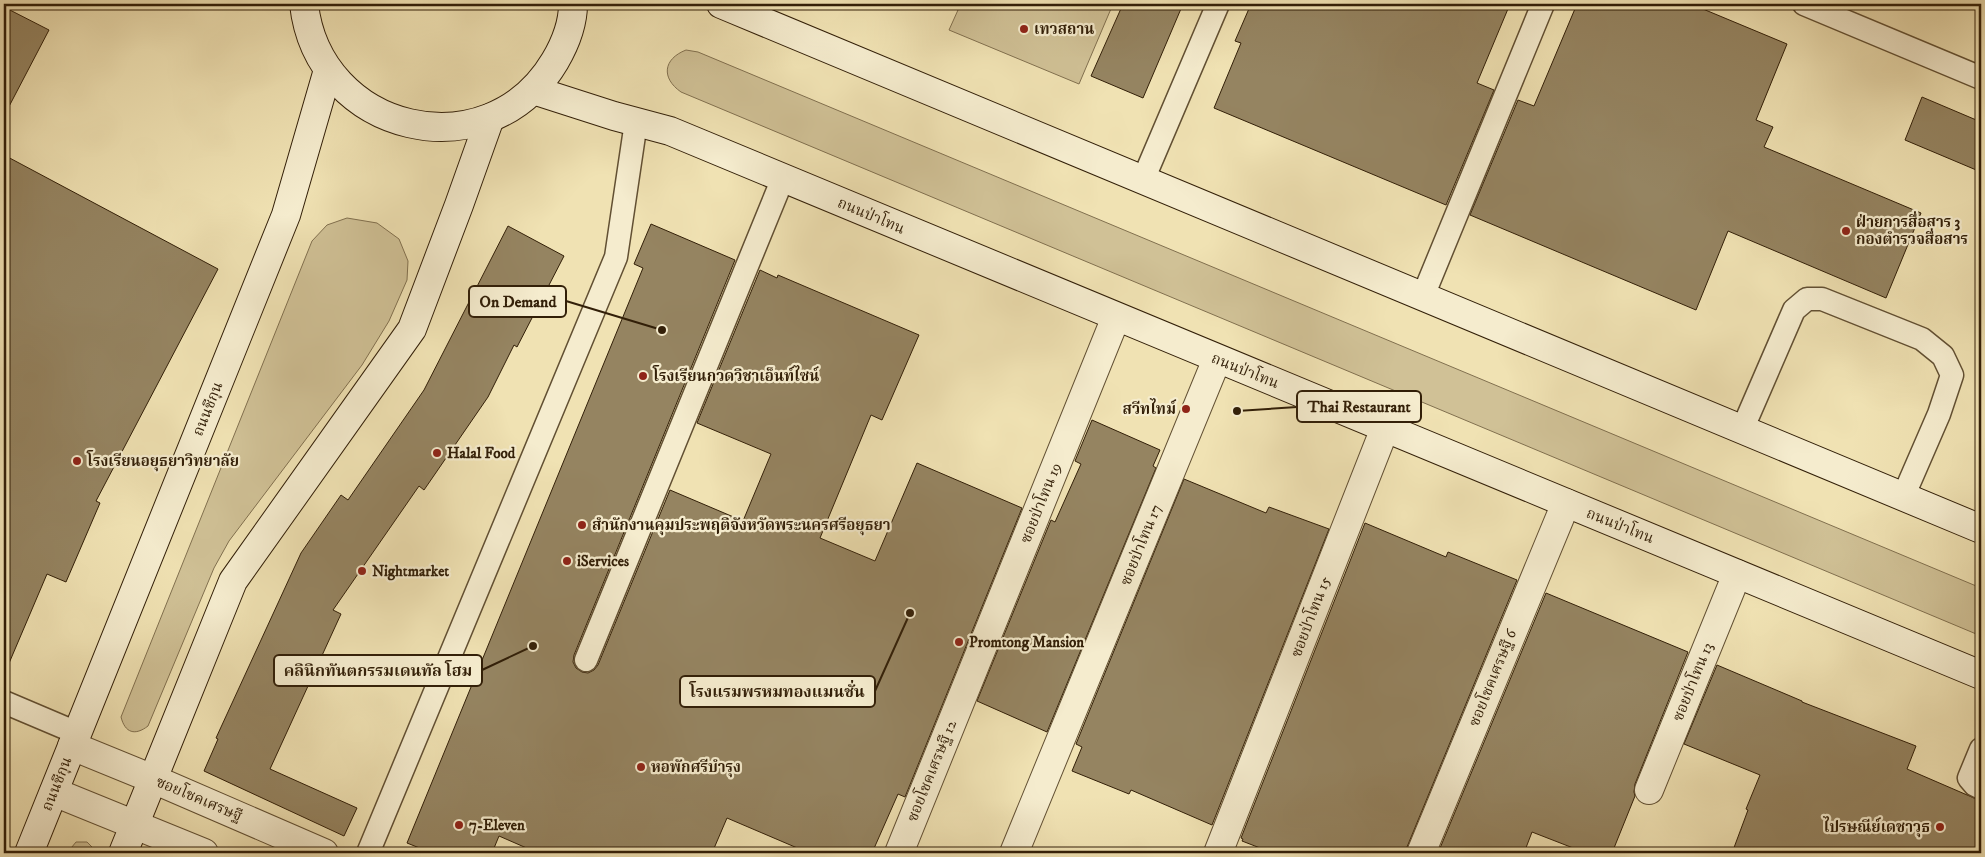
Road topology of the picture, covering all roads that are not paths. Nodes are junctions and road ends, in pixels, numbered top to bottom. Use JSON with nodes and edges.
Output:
{"nodes":[{"id":1,"x":304,"y":4,"type":"edge"},
{"id":2,"x":573,"y":4,"type":"edge"},
{"id":3,"x":721,"y":4,"type":"edge"},
{"id":4,"x":1218,"y":4,"type":"edge"},
{"id":5,"x":1543,"y":4,"type":"edge"},
{"id":6,"x":1804,"y":4,"type":"edge"},
{"id":7,"x":328,"y":70,"type":"junction"},
{"id":8,"x":1981,"y":78,"type":"edge"},
{"id":9,"x":533,"y":90,"type":"junction"},
{"id":10,"x":490,"y":118,"type":"junction"},
{"id":11,"x":636,"y":122,"type":"junction"},
{"id":12,"x":783,"y":178,"type":"junction"},
{"id":13,"x":1143,"y":180,"type":"junction"},
{"id":14,"x":1423,"y":296,"type":"junction"},
{"id":15,"x":1116,"y":317,"type":"junction"},
{"id":16,"x":1217,"y":359,"type":"junction"},
{"id":17,"x":1385,"y":428,"type":"junction"},
{"id":18,"x":1742,"y":430,"type":"junction"},
{"id":19,"x":1903,"y":497,"type":"junction"},
{"id":20,"x":1566,"y":503,"type":"junction"},
{"id":21,"x":1981,"y":529,"type":"edge"},
{"id":22,"x":1737,"y":574,"type":"junction"},
{"id":23,"x":586,"y":660,"type":"dead end"},
{"id":24,"x":1981,"y":675,"type":"edge"},
{"id":25,"x":965,"y":689,"type":"joint"},
{"id":26,"x":4,"y":702,"type":"edge"},
{"id":27,"x":74,"y":740,"type":"junction"},
{"id":28,"x":1981,"y":749,"type":"edge"},
{"id":29,"x":153,"y":779,"type":"junction"},
{"id":30,"x":1981,"y":788,"type":"edge"},
{"id":31,"x":1649,"y":790,"type":"dead end"},
{"id":32,"x":54,"y":792,"type":"junction"},
{"id":33,"x":135,"y":824,"type":"junction"},
{"id":34,"x":29,"y":853,"type":"edge"},
{"id":35,"x":123,"y":853,"type":"edge"},
{"id":36,"x":204,"y":853,"type":"edge"},
{"id":37,"x":324,"y":853,"type":"edge"},
{"id":38,"x":368,"y":853,"type":"edge"},
{"id":39,"x":898,"y":853,"type":"edge"},
{"id":40,"x":1014,"y":853,"type":"edge"},
{"id":41,"x":1218,"y":853,"type":"edge"},
{"id":42,"x":1422,"y":853,"type":"edge"}],
"edges":[{"from":1,"to":7,"type":"street"},
{"from":2,"to":9,"type":"street"},
{"from":3,"to":13,"type":"street"},
{"from":4,"to":13,"type":"lane"},
{"from":5,"to":14,"type":"lane"},
{"from":6,"to":8,"type":"lane"},
{"from":7,"to":10,"type":"street"},
{"from":7,"to":27,"type":"street","name":"ถนนชีกุน"},
{"from":9,"to":10,"type":"street"},
{"from":9,"to":11,"type":"street","name":"ถนนป่าโทน"},
{"from":10,"to":29,"type":"street"},
{"from":11,"to":12,"type":"street","name":"ถนนป่าโทน"},
{"from":11,"to":38,"type":"lane"},
{"from":12,"to":15,"type":"street","name":"ถนนป่าโทน"},
{"from":12,"to":23,"type":"lane"},
{"from":13,"to":14,"type":"street"},
{"from":14,"to":18,"type":"street"},
{"from":15,"to":16,"type":"street","name":"ถนนป่าโทน"},
{"from":15,"to":25,"type":"street","name":"ซอยป่าโทน 19"},
{"from":16,"to":17,"type":"street","name":"ถนนป่าโทน"},
{"from":16,"to":40,"type":"street","name":"ซอยป่าโทน 17"},
{"from":17,"to":20,"type":"street","name":"ถนนป่าโทน"},
{"from":17,"to":41,"type":"street","name":"ซอยป่าโทน 15"},
{"from":18,"to":19,"type":"street"},
{"from":18,"to":19,"type":"lane"},
{"from":19,"to":21,"type":"street"},
{"from":20,"to":22,"type":"street","name":"ถนนป่าโทน"},
{"from":20,"to":42,"type":"street","name":"ซอยโชคเศรษฐี 6"},
{"from":22,"to":24,"type":"street","name":"ถนนป่าโทน"},
{"from":22,"to":31,"type":"street","name":"ซอยป่าโทน 13"},
{"from":25,"to":39,"type":"street","name":"ซอยโชคเศรษฐี 12"},
{"from":26,"to":27,"type":"lane"},
{"from":27,"to":29,"type":"street","name":"ซอยโชคเศรษฐี"},
{"from":27,"to":32,"type":"street","name":"ถนนชีกุน"},
{"from":28,"to":30,"type":"lane"},
{"from":29,"to":33,"type":"street"},
{"from":29,"to":37,"type":"street","name":"ซอยโชคเศรษฐี"},
{"from":32,"to":33,"type":"street"},
{"from":32,"to":34,"type":"street","name":"ถนนชีกุน"},
{"from":33,"to":35,"type":"street"},
{"from":33,"to":36,"type":"street"}]}
